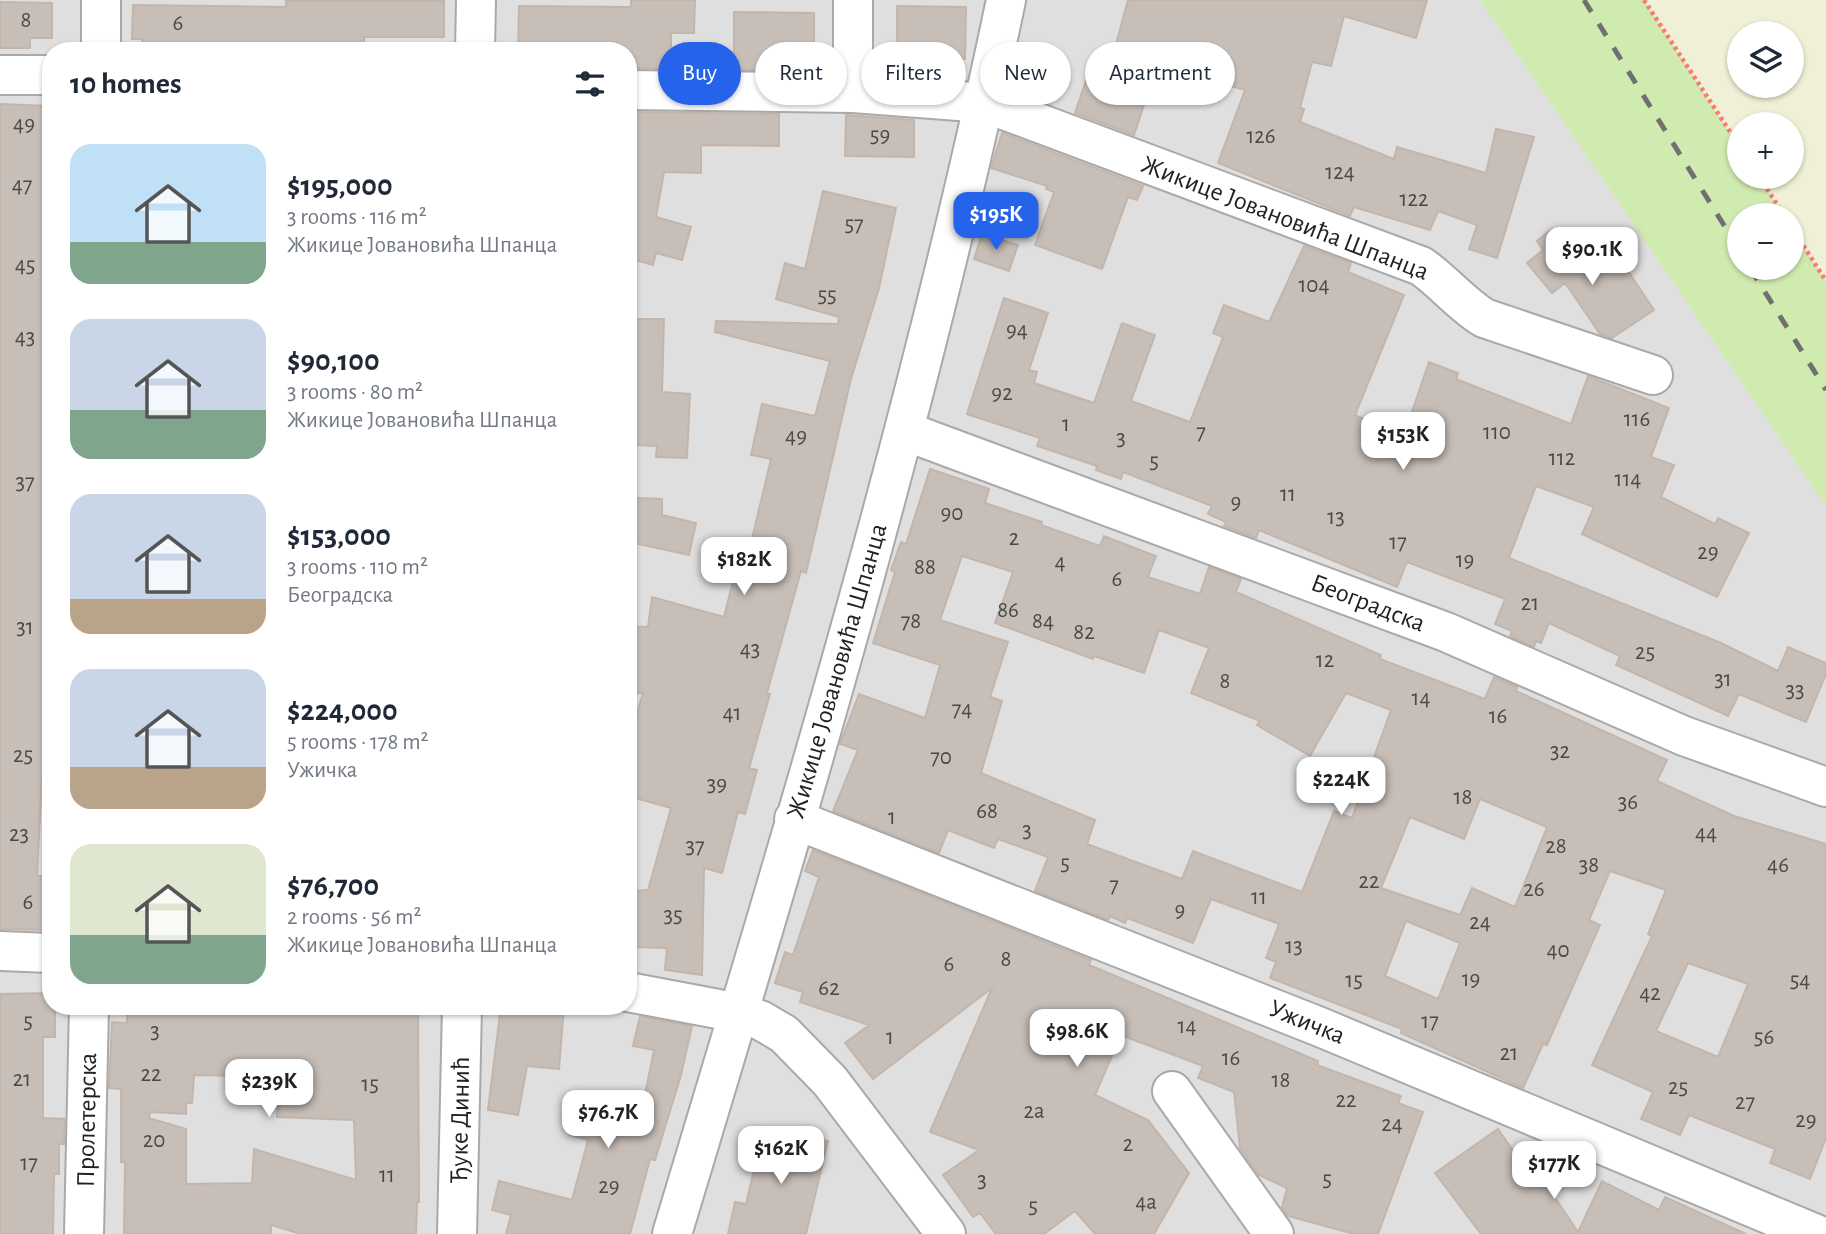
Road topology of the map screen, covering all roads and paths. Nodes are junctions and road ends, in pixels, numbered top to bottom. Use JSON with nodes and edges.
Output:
{"nodes":[{"id":1,"x":101,"y":0,"type":"edge"},
{"id":2,"x":476,"y":0,"type":"edge"},
{"id":3,"x":853,"y":0,"type":"edge"},
{"id":4,"x":1006,"y":0,"type":"edge"},
{"id":5,"x":1644,"y":0,"type":"edge"},
{"id":6,"x":101,"y":42,"type":"edge"},
{"id":7,"x":475,"y":42,"type":"edge"},
{"id":8,"x":997,"y":42,"type":"edge"},
{"id":9,"x":0,"y":75,"type":"edge"},
{"id":10,"x":42,"y":75,"type":"edge"},
{"id":11,"x":637,"y":90,"type":"edge"},
{"id":12,"x":853,"y":93,"type":"junction"},
{"id":13,"x":980,"y":103,"type":"edge"},
{"id":14,"x":985,"y":105,"type":"edge"},
{"id":15,"x":990,"y":105,"type":"edge"},
{"id":16,"x":1727,"y":127,"type":"edge"},
{"id":17,"x":1804,"y":247,"type":"edge"},
{"id":18,"x":1826,"y":281,"type":"edge"},
{"id":19,"x":1653,"y":374,"type":"dead end"},
{"id":20,"x":905,"y":431,"type":"junction"},
{"id":21,"x":1826,"y":787,"type":"edge"},
{"id":22,"x":794,"y":819,"type":"junction"},
{"id":23,"x":0,"y":951,"type":"edge"},
{"id":24,"x":42,"y":953,"type":"edge"},
{"id":25,"x":637,"y":994,"type":"edge"},
{"id":26,"x":739,"y":1013,"type":"junction"},
{"id":27,"x":89,"y":1015,"type":"edge"},
{"id":28,"x":462,"y":1015,"type":"edge"},
{"id":29,"x":1172,"y":1091,"type":"dead end"},
{"id":30,"x":1803,"y":1232,"type":"edge"},
{"id":31,"x":84,"y":1234,"type":"edge"},
{"id":32,"x":457,"y":1234,"type":"edge"},
{"id":33,"x":672,"y":1234,"type":"edge"},
{"id":34,"x":946,"y":1234,"type":"edge"},
{"id":35,"x":1274,"y":1234,"type":"edge"}],
"edges":[{"from":1,"to":6,"type":"street"},
{"from":2,"to":7,"type":"street"},
{"from":3,"to":12,"type":"street"},
{"from":4,"to":8,"type":"street","name":"Жикице Јовановића Шпанца"},
{"from":5,"to":16,"type":"path"},
{"from":9,"to":10,"type":"street"},
{"from":11,"to":12,"type":"street"},
{"from":12,"to":13,"type":"street"},
{"from":14,"to":20,"type":"street","name":"Жикице Јовановића Шпанца"},
{"from":15,"to":19,"type":"street","name":"Жикице Јовановића Шпанца"},
{"from":17,"to":18,"type":"path"},
{"from":20,"to":21,"type":"street","name":"Београдска"},
{"from":20,"to":22,"type":"street","name":"Жикице Јовановића Шпанца"},
{"from":22,"to":26,"type":"street","name":"Жикице Јовановића Шпанца"},
{"from":22,"to":30,"type":"street","name":"Ужичка"},
{"from":23,"to":24,"type":"street"},
{"from":25,"to":26,"type":"street"},
{"from":26,"to":33,"type":"street","name":"Жикице Јовановића Шпанца"},
{"from":26,"to":34,"type":"street"},
{"from":27,"to":31,"type":"street","name":"Пролетерска"},
{"from":28,"to":32,"type":"street","name":"Ђуке Динић"},
{"from":29,"to":35,"type":"street"}]}
